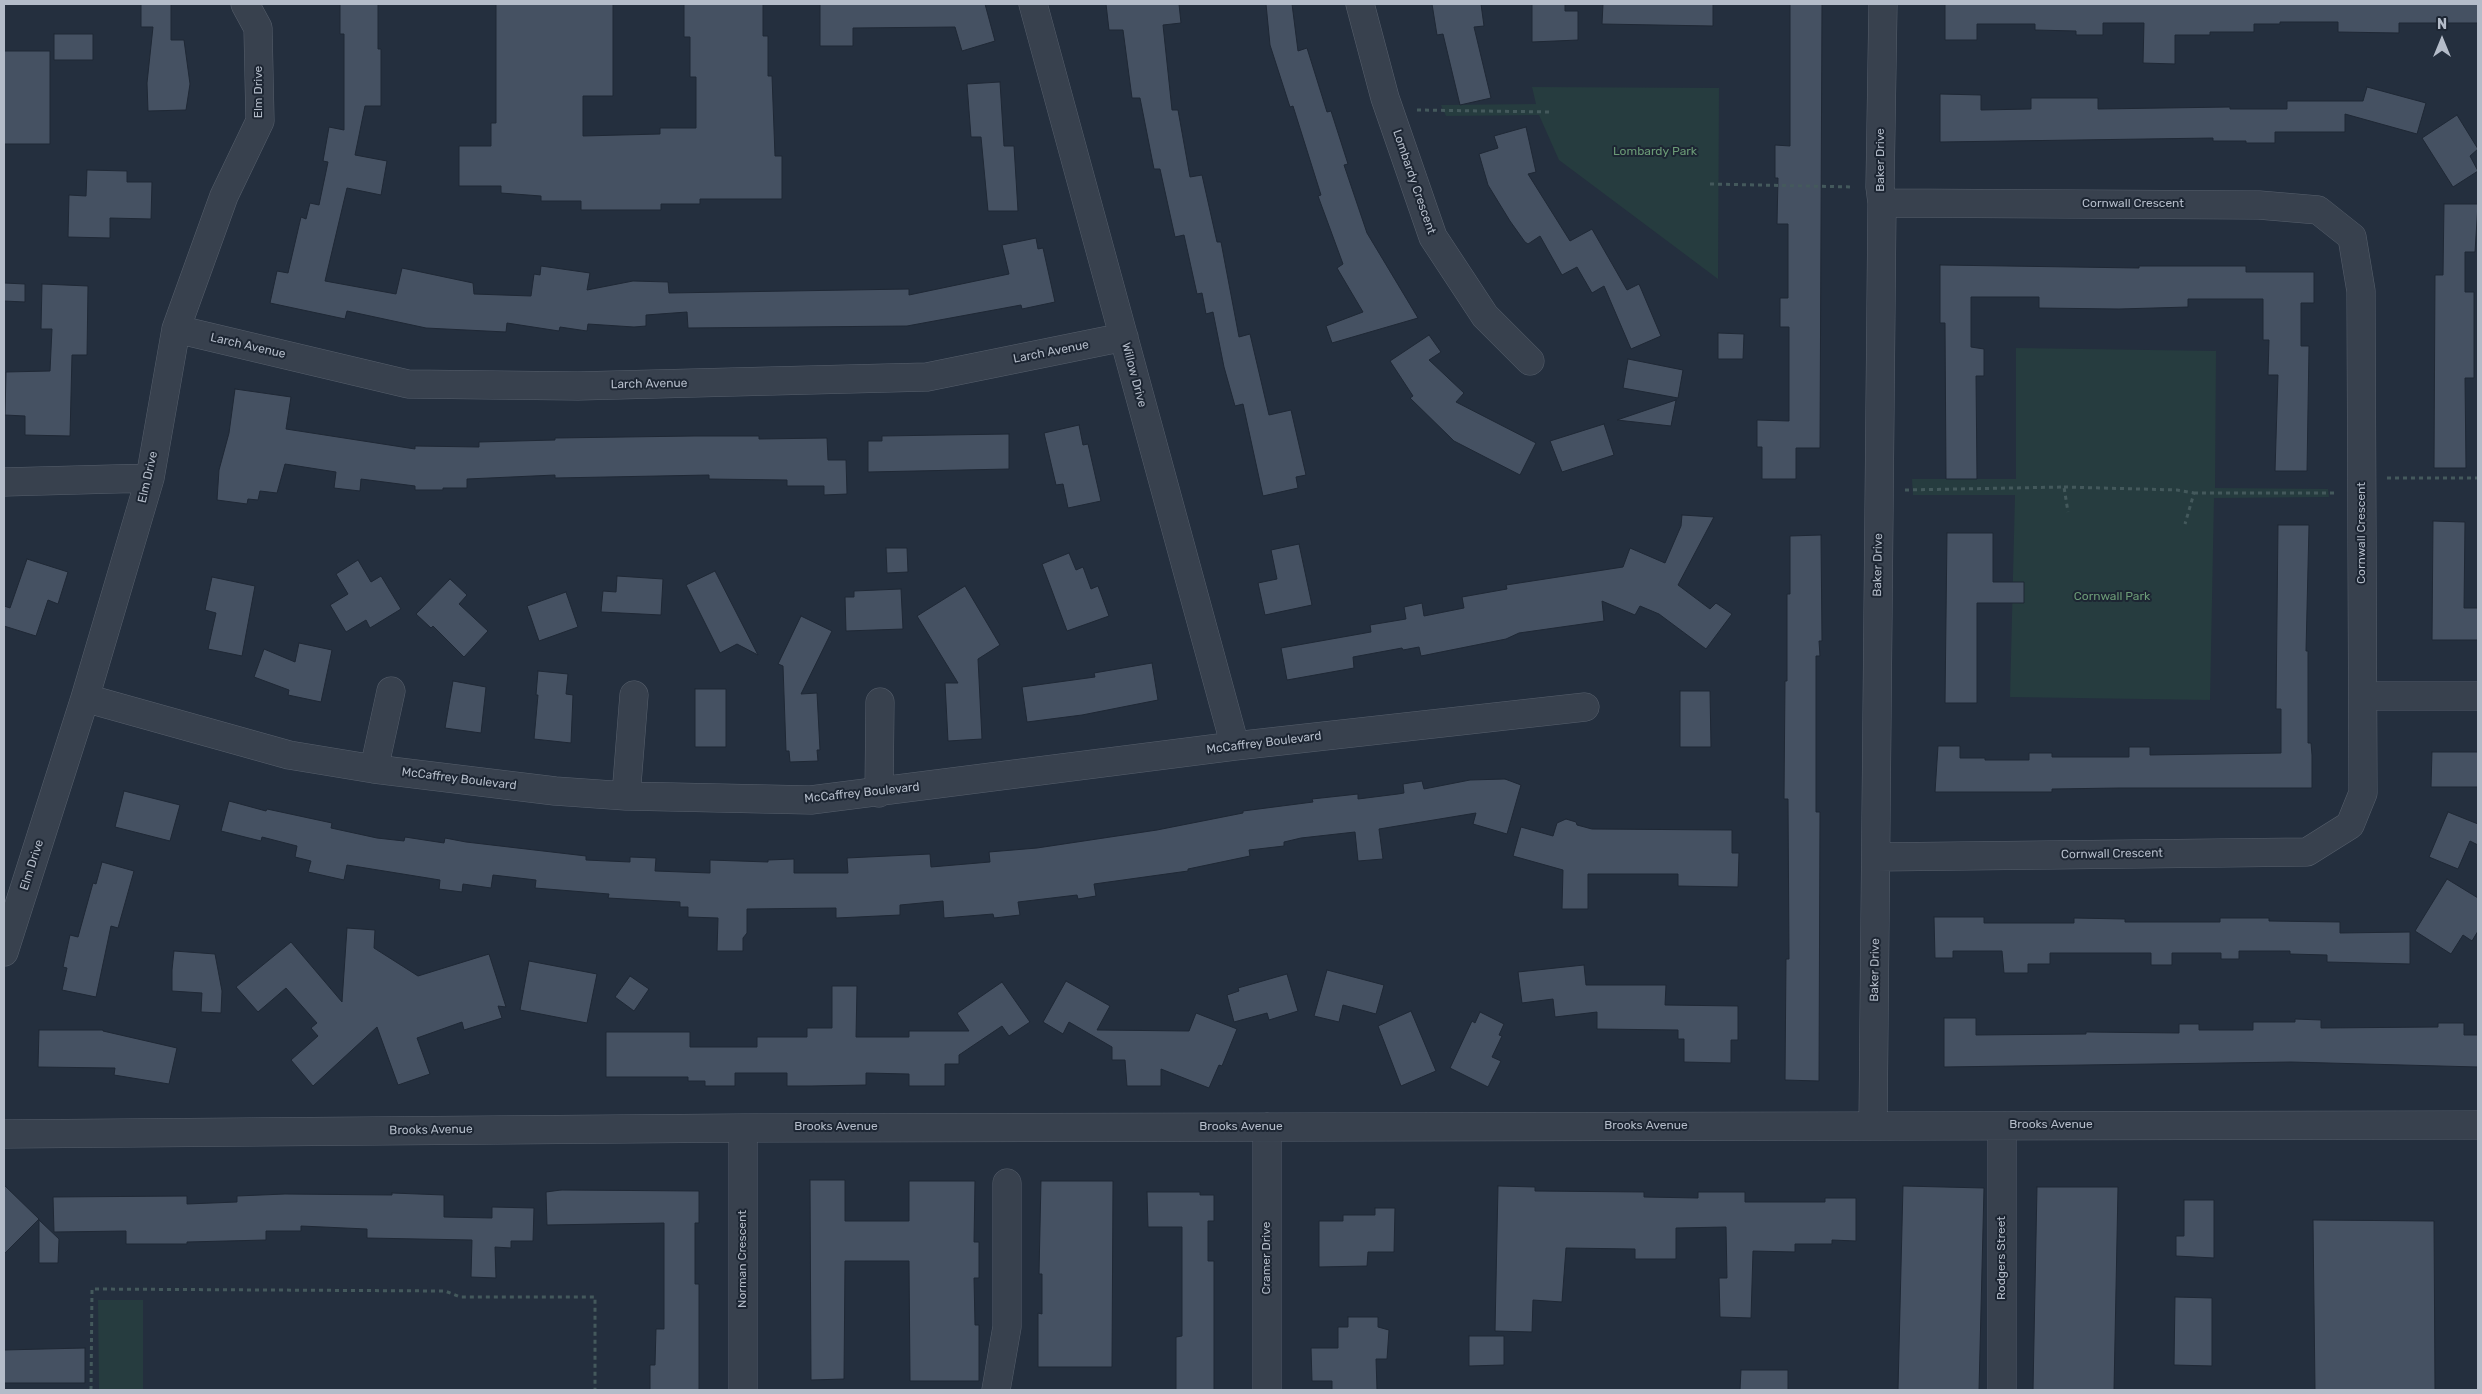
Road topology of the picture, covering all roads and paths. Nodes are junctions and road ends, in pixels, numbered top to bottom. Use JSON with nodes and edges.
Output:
{"nodes":[{"id":1,"x":245,"y":4,"type":"edge"},
{"id":2,"x":1033,"y":4,"type":"edge"},
{"id":3,"x":1360,"y":4,"type":"edge"},
{"id":4,"x":1883,"y":4,"type":"edge"},
{"id":5,"x":1389,"y":110,"type":"junction"},
{"id":6,"x":1550,"y":112,"type":"dead end"},
{"id":7,"x":1710,"y":184,"type":"dead end"},
{"id":8,"x":1881,"y":195,"type":"junction"},
{"id":9,"x":176,"y":330,"type":"junction"},
{"id":10,"x":1124,"y":337,"type":"junction"},
{"id":11,"x":1530,"y":361,"type":"dead end"},
{"id":12,"x":150,"y":478,"type":"junction"},
{"id":13,"x":2478,"y":478,"type":"edge"},
{"id":14,"x":4,"y":482,"type":"edge"},
{"id":15,"x":2362,"y":485,"type":"junction"},
{"id":16,"x":2064,"y":488,"type":"junction"},
{"id":17,"x":1879,"y":490,"type":"junction"},
{"id":18,"x":2194,"y":493,"type":"junction"},
{"id":19,"x":2068,"y":512,"type":"dead end"},
{"id":20,"x":2185,"y":524,"type":"dead end"},
{"id":21,"x":391,"y":691,"type":"dead end"},
{"id":22,"x":634,"y":695,"type":"dead end"},
{"id":23,"x":2363,"y":696,"type":"junction"},
{"id":24,"x":2478,"y":696,"type":"edge"},
{"id":25,"x":85,"y":698,"type":"junction"},
{"id":26,"x":880,"y":702,"type":"dead end"},
{"id":27,"x":1585,"y":707,"type":"dead end"},
{"id":28,"x":1236,"y":746,"type":"junction"},
{"id":29,"x":374,"y":769,"type":"junction"},
{"id":30,"x":879,"y":793,"type":"junction"},
{"id":31,"x":626,"y":796,"type":"junction"},
{"id":32,"x":1876,"y":857,"type":"junction"},
{"id":33,"x":4,"y":952,"type":"edge"},
{"id":34,"x":2478,"y":1125,"type":"edge"},
{"id":35,"x":1873,"y":1126,"type":"junction"},
{"id":36,"x":2002,"y":1126,"type":"junction"},
{"id":37,"x":1268,"y":1127,"type":"junction"},
{"id":38,"x":743,"y":1128,"type":"junction"},
{"id":39,"x":4,"y":1134,"type":"edge"},
{"id":40,"x":1007,"y":1183,"type":"dead end"},
{"id":41,"x":91,"y":1390,"type":"edge"},
{"id":42,"x":595,"y":1390,"type":"edge"},
{"id":43,"x":743,"y":1390,"type":"edge"},
{"id":44,"x":996,"y":1390,"type":"edge"},
{"id":45,"x":1268,"y":1390,"type":"edge"},
{"id":46,"x":2002,"y":1390,"type":"edge"}],
"edges":[{"from":1,"to":9,"type":"street","name":"Elm Drive"},
{"from":2,"to":10,"type":"street","name":"Willow Drive"},
{"from":3,"to":5,"type":"street","name":"Lombardy Crescent"},
{"from":4,"to":8,"type":"street","name":"Baker Drive"},
{"from":5,"to":6,"type":"path"},
{"from":5,"to":11,"type":"street","name":"Lombardy Crescent"},
{"from":7,"to":8,"type":"path"},
{"from":8,"to":15,"type":"street","name":"Cornwall Crescent"},
{"from":8,"to":17,"type":"street","name":"Baker Drive"},
{"from":9,"to":10,"type":"street","name":"Larch Avenue"},
{"from":9,"to":12,"type":"street","name":"Elm Drive"},
{"from":10,"to":28,"type":"street","name":"Willow Drive"},
{"from":12,"to":14,"type":"street"},
{"from":12,"to":25,"type":"street","name":"Elm Drive"},
{"from":13,"to":15,"type":"path"},
{"from":15,"to":18,"type":"path"},
{"from":15,"to":23,"type":"street","name":"Cornwall Crescent"},
{"from":16,"to":17,"type":"path"},
{"from":16,"to":18,"type":"path"},
{"from":16,"to":19,"type":"path"},
{"from":17,"to":32,"type":"street","name":"Baker Drive"},
{"from":18,"to":20,"type":"path"},
{"from":21,"to":29,"type":"street"},
{"from":22,"to":31,"type":"street"},
{"from":23,"to":24,"type":"street"},
{"from":23,"to":32,"type":"street","name":"Cornwall Crescent"},
{"from":25,"to":29,"type":"street","name":"McCaffrey Boulevard"},
{"from":25,"to":33,"type":"street","name":"Elm Drive"},
{"from":26,"to":30,"type":"street"},
{"from":27,"to":28,"type":"street","name":"McCaffrey Boulevard"},
{"from":28,"to":30,"type":"street","name":"McCaffrey Boulevard"},
{"from":29,"to":31,"type":"street","name":"McCaffrey Boulevard"},
{"from":30,"to":31,"type":"street","name":"McCaffrey Boulevard"},
{"from":32,"to":35,"type":"street","name":"Baker Drive"},
{"from":34,"to":36,"type":"street","name":"Brooks Avenue"},
{"from":35,"to":36,"type":"street","name":"Brooks Avenue"},
{"from":35,"to":37,"type":"street","name":"Brooks Avenue"},
{"from":36,"to":46,"type":"street","name":"Rodgers Street"},
{"from":37,"to":38,"type":"street","name":"Brooks Avenue"},
{"from":37,"to":45,"type":"street","name":"Cramer Drive"},
{"from":38,"to":39,"type":"street","name":"Brooks Avenue"},
{"from":38,"to":43,"type":"street","name":"Norman Crescent"},
{"from":40,"to":44,"type":"street"},
{"from":41,"to":42,"type":"path"}]}
